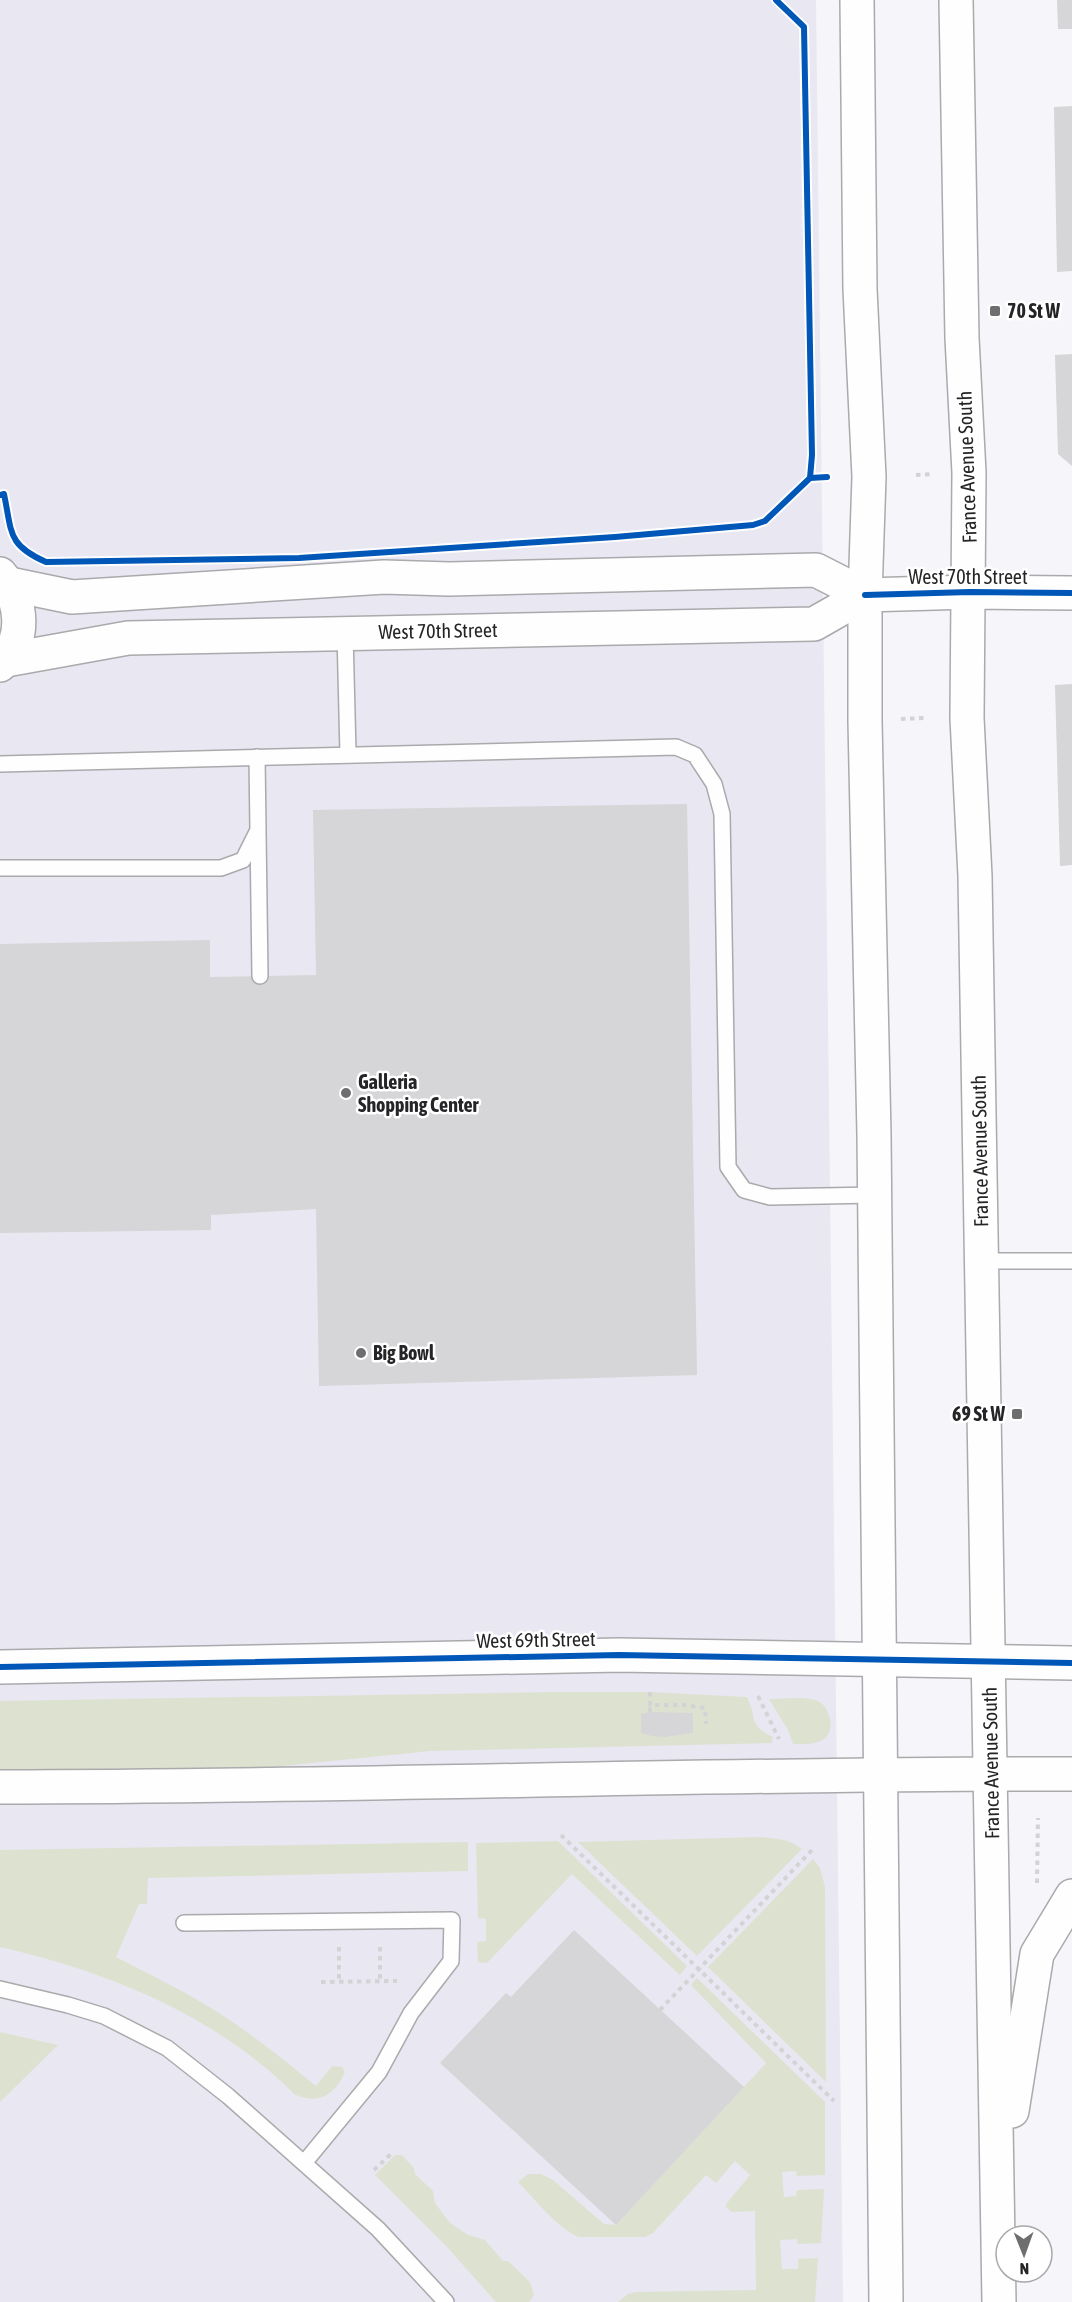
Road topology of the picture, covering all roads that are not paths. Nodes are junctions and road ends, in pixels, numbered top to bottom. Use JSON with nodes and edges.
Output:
{"nodes":[{"id":1,"x":856,"y":0,"type":"edge"},
{"id":2,"x":956,"y":0,"type":"edge"},
{"id":3,"x":4,"y":579,"type":"edge"},
{"id":4,"x":970,"y":592,"type":"junction"},
{"id":5,"x":1072,"y":593,"type":"edge"},
{"id":6,"x":865,"y":595,"type":"junction"},
{"id":7,"x":345,"y":633,"type":"junction"},
{"id":8,"x":3,"y":662,"type":"edge"},
{"id":9,"x":348,"y":754,"type":"junction"},
{"id":10,"x":256,"y":757,"type":"junction"},
{"id":11,"x":0,"y":764,"type":"edge"},
{"id":12,"x":258,"y":830,"type":"junction"},
{"id":13,"x":0,"y":868,"type":"edge"},
{"id":14,"x":260,"y":976,"type":"dead end"},
{"id":15,"x":875,"y":1195,"type":"junction"},
{"id":16,"x":982,"y":1261,"type":"junction"},
{"id":17,"x":1072,"y":1261,"type":"edge"},
{"id":18,"x":880,"y":1659,"type":"junction"},
{"id":19,"x":989,"y":1660,"type":"junction"},
{"id":20,"x":1072,"y":1663,"type":"edge"},
{"id":21,"x":0,"y":1667,"type":"edge"},
{"id":22,"x":991,"y":1774,"type":"junction"},
{"id":23,"x":1072,"y":1774,"type":"edge"},
{"id":24,"x":881,"y":1776,"type":"junction"},
{"id":25,"x":0,"y":1787,"type":"edge"},
{"id":26,"x":1072,"y":1896,"type":"edge"},
{"id":27,"x":184,"y":1923,"type":"dead end"},
{"id":28,"x":0,"y":1989,"type":"edge"},
{"id":29,"x":304,"y":2163,"type":"junction"},
{"id":30,"x":999,"y":2199,"type":"junction"},
{"id":31,"x":446,"y":2302,"type":"edge"},
{"id":32,"x":886,"y":2302,"type":"edge"},
{"id":33,"x":999,"y":2302,"type":"edge"}],
"edges":[{"from":1,"to":6,"type":"main road"},
{"from":2,"to":4,"type":"main road","name":"France Avenue South"},
{"from":3,"to":6,"type":"main road","name":"West 70th Street"},
{"from":3,"to":8,"type":"main road"},
{"from":4,"to":5,"type":"main road","name":"West 70th Street"},
{"from":4,"to":6,"type":"main road","name":"West 70th Street"},
{"from":4,"to":16,"type":"main road","name":"France Avenue South"},
{"from":6,"to":7,"type":"main road","name":"West 70th Street"},
{"from":6,"to":15,"type":"main road"},
{"from":7,"to":8,"type":"main road","name":"West 70th Street"},
{"from":7,"to":9,"type":"lane"},
{"from":9,"to":10,"type":"lane"},
{"from":9,"to":15,"type":"lane"},
{"from":10,"to":11,"type":"lane"},
{"from":10,"to":12,"type":"lane"},
{"from":12,"to":13,"type":"lane"},
{"from":12,"to":14,"type":"lane"},
{"from":15,"to":18,"type":"main road"},
{"from":16,"to":17,"type":"lane"},
{"from":16,"to":19,"type":"main road","name":"France Avenue South"},
{"from":18,"to":19,"type":"main road","name":"West 69th Street"},
{"from":18,"to":21,"type":"main road","name":"West 69th Street"},
{"from":18,"to":24,"type":"main road"},
{"from":19,"to":20,"type":"main road","name":"West 69th Street"},
{"from":19,"to":22,"type":"main road","name":"France Avenue South"},
{"from":22,"to":23,"type":"main road"},
{"from":22,"to":24,"type":"main road"},
{"from":22,"to":30,"type":"main road","name":"France Avenue South"},
{"from":24,"to":25,"type":"main road"},
{"from":24,"to":32,"type":"main road"},
{"from":26,"to":30,"type":"main road"},
{"from":27,"to":29,"type":"lane"},
{"from":28,"to":29,"type":"lane"},
{"from":29,"to":31,"type":"lane"},
{"from":30,"to":33,"type":"main road","name":"France Avenue South"}]}
